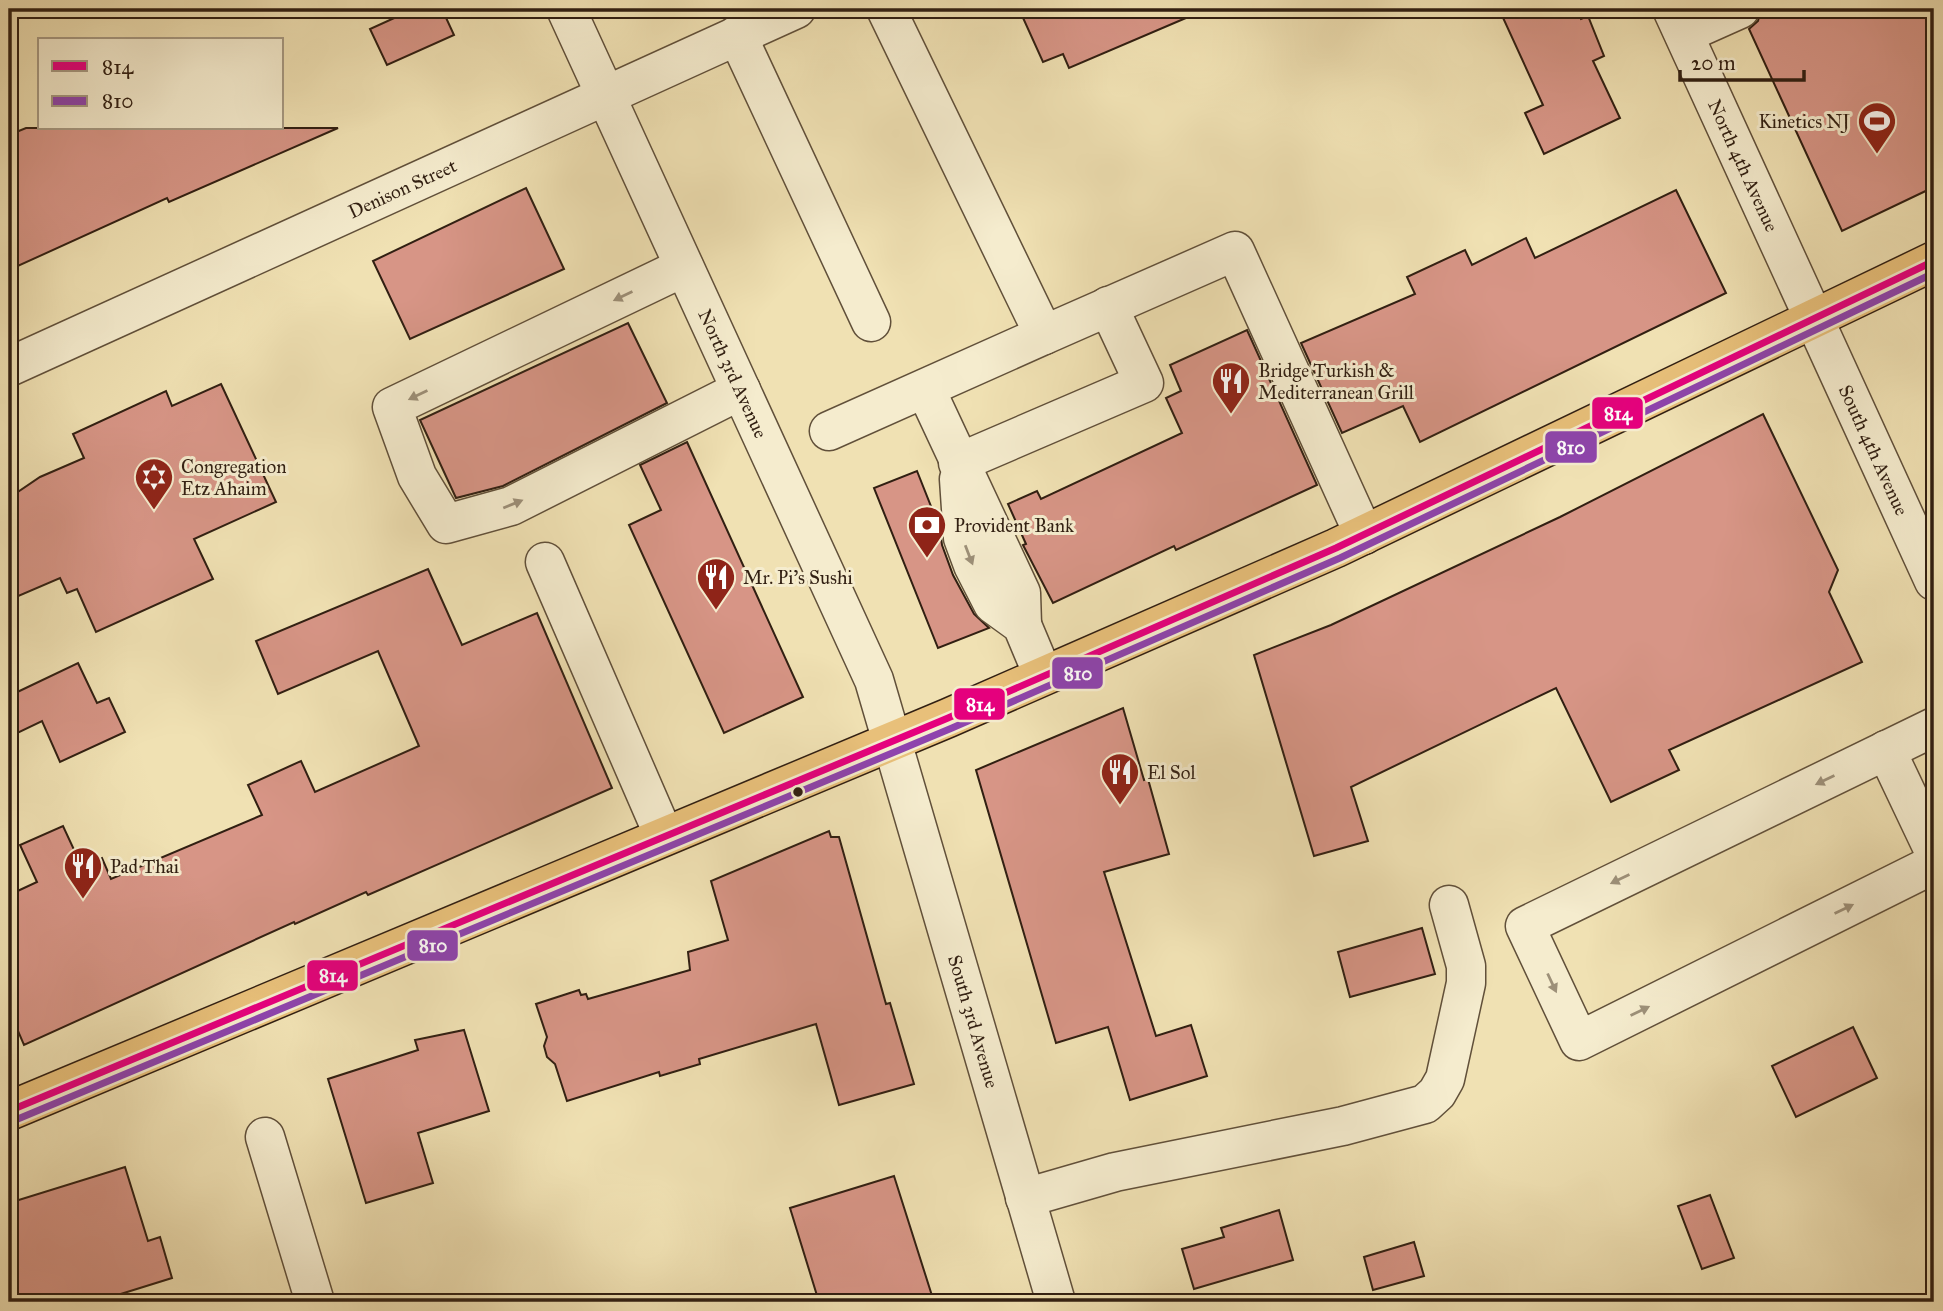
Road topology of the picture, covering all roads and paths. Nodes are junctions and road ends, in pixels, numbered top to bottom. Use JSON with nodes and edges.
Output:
{"nodes":[{"id":1,"x":566,"y":9,"type":"edge"},
{"id":2,"x":796,"y":9,"type":"edge"},
{"id":3,"x":886,"y":9,"type":"edge"},
{"id":4,"x":1741,"y":9,"type":"edge"},
{"id":5,"x":1678,"y":22,"type":"edge"},
{"id":6,"x":737,"y":35,"type":"junction"},
{"id":7,"x":606,"y":93,"type":"junction"},
{"id":8,"x":1934,"y":261,"type":"edge"},
{"id":9,"x":684,"y":267,"type":"junction"},
{"id":10,"x":1108,"y":306,"type":"junction"},
{"id":11,"x":1814,"y":320,"type":"junction"},
{"id":12,"x":871,"y":322,"type":"dead end"},
{"id":13,"x":1044,"y":335,"type":"junction"},
{"id":14,"x":9,"y":367,"type":"edge"},
{"id":15,"x":741,"y":390,"type":"junction"},
{"id":16,"x":926,"y":390,"type":"junction"},
{"id":17,"x":829,"y":432,"type":"dead end"},
{"id":18,"x":958,"y":463,"type":"junction"},
{"id":19,"x":1364,"y":535,"type":"junction"},
{"id":20,"x":545,"y":562,"type":"dead end"},
{"id":21,"x":1934,"y":581,"type":"edge"},
{"id":22,"x":1043,"y":676,"type":"junction"},
{"id":23,"x":1934,"y":727,"type":"edge"},
{"id":24,"x":891,"y":741,"type":"junction"},
{"id":25,"x":1886,"y":750,"type":"junction"},
{"id":26,"x":664,"y":836,"type":"junction"},
{"id":27,"x":1934,"y":851,"type":"edge"},
{"id":28,"x":1934,"y":864,"type":"edge"},
{"id":29,"x":1449,"y":905,"type":"dead end"},
{"id":30,"x":9,"y":1111,"type":"edge"},
{"id":31,"x":265,"y":1137,"type":"dead end"},
{"id":32,"x":1025,"y":1198,"type":"junction"},
{"id":33,"x":315,"y":1302,"type":"edge"},
{"id":34,"x":1056,"y":1302,"type":"edge"}],
"edges":[{"from":1,"to":7,"type":"street","name":"North 3rd Avenue"},
{"from":2,"to":6,"type":"street","name":"Denison Street"},
{"from":3,"to":13,"type":"street"},
{"from":4,"to":5,"type":"street"},
{"from":5,"to":11,"type":"street","name":"North 4th Avenue"},
{"from":6,"to":7,"type":"street","name":"Denison Street"},
{"from":6,"to":12,"type":"street"},
{"from":7,"to":9,"type":"street","name":"North 3rd Avenue"},
{"from":7,"to":14,"type":"street","name":"Denison Street"},
{"from":8,"to":11,"type":"main road"},
{"from":9,"to":15,"type":"street","name":"North 3rd Avenue"},
{"from":9,"to":15,"type":"street","one_way":true},
{"from":10,"to":13,"type":"street"},
{"from":10,"to":18,"type":"street"},
{"from":10,"to":19,"type":"street"},
{"from":11,"to":19,"type":"main road"},
{"from":11,"to":21,"type":"street","name":"South 4th Avenue"},
{"from":13,"to":16,"type":"street"},
{"from":15,"to":24,"type":"street","name":"North 3rd Avenue"},
{"from":16,"to":17,"type":"street"},
{"from":16,"to":18,"type":"street"},
{"from":18,"to":22,"type":"street","one_way":true},
{"from":19,"to":22,"type":"main road"},
{"from":20,"to":26,"type":"street"},
{"from":22,"to":24,"type":"main road"},
{"from":23,"to":25,"type":"street"},
{"from":24,"to":26,"type":"main road"},
{"from":24,"to":32,"type":"street","name":"South 3rd Avenue"},
{"from":25,"to":27,"type":"street"},
{"from":25,"to":28,"type":"street","one_way":true},
{"from":26,"to":30,"type":"main road"},
{"from":29,"to":32,"type":"street"},
{"from":31,"to":33,"type":"street"},
{"from":32,"to":34,"type":"street","name":"South 3rd Avenue"}]}
